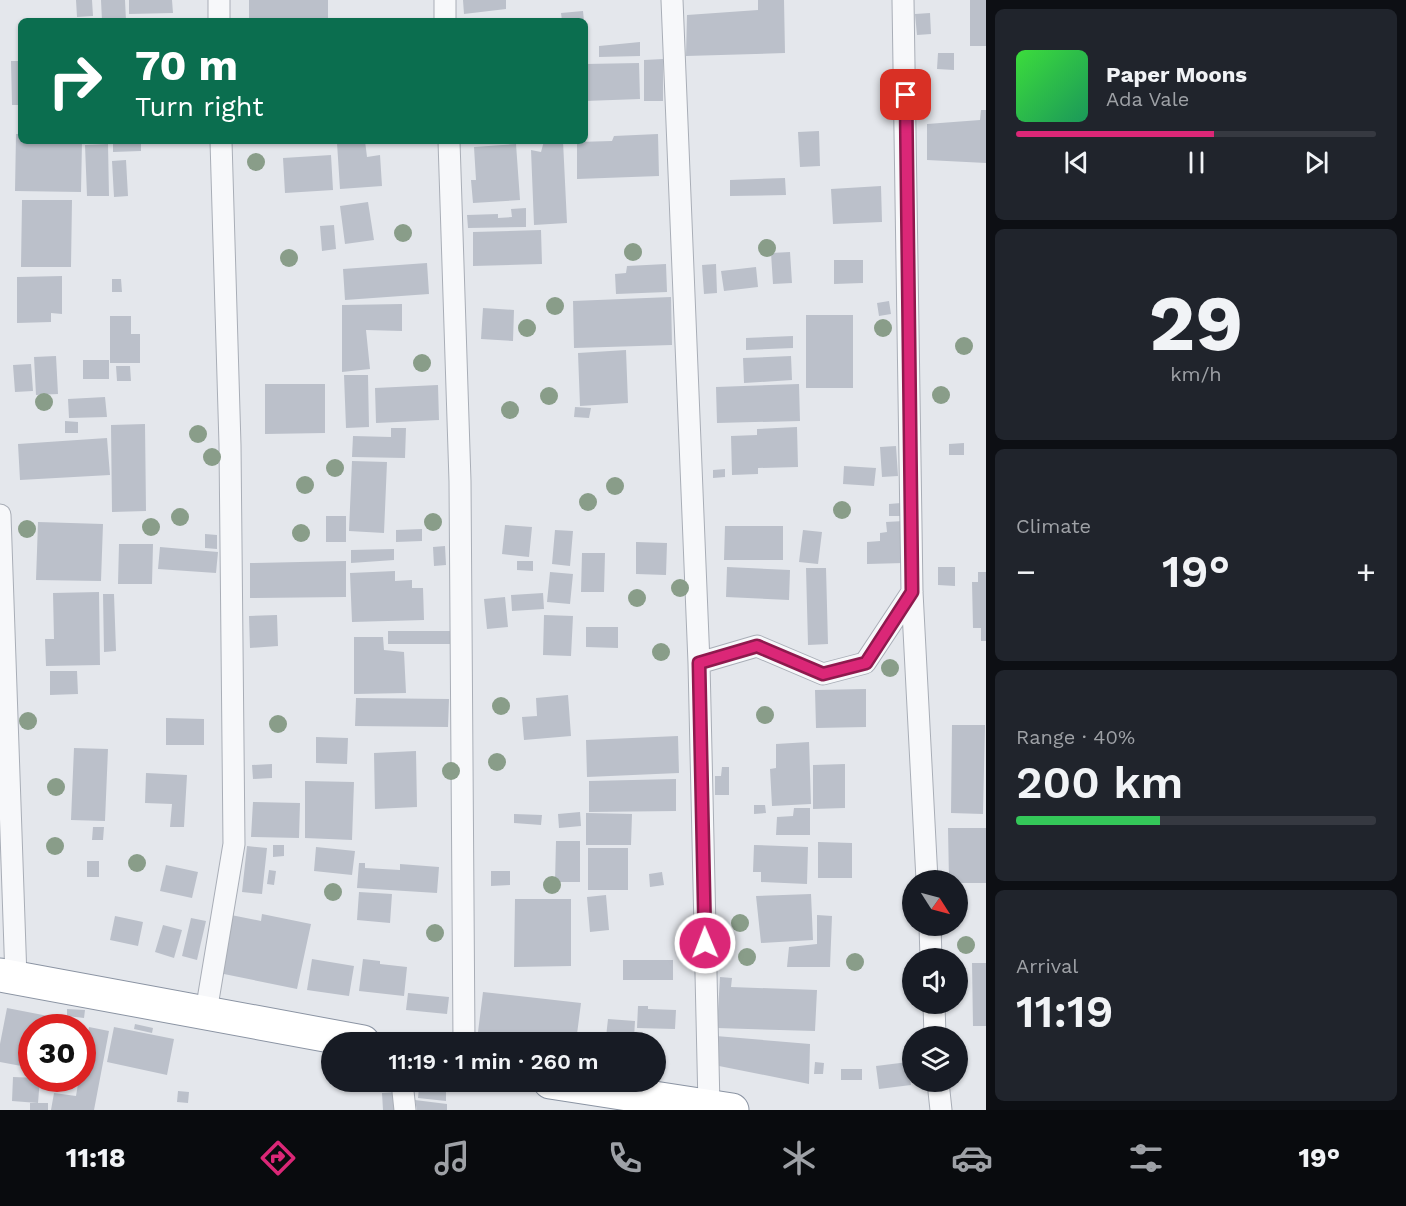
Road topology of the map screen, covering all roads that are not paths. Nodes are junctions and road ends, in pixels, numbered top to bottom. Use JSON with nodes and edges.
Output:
{"nodes":[{"id":1,"x":219,"y":0,"type":"edge"},
{"id":2,"x":445,"y":0,"type":"edge"},
{"id":3,"x":672,"y":0,"type":"edge"},
{"id":4,"x":903,"y":0,"type":"edge"},
{"id":5,"x":219,"y":18,"type":"edge"},
{"id":6,"x":445,"y":18,"type":"edge"},
{"id":7,"x":221,"y":144,"type":"edge"},
{"id":8,"x":449,"y":144,"type":"edge"},
{"id":9,"x":0,"y":515,"type":"edge"},
{"id":10,"x":912,"y":592,"type":"junction"},
{"id":11,"x":699,"y":663,"type":"junction"},
{"id":12,"x":926,"y":870,"type":"edge"},
{"id":13,"x":8,"y":976,"type":"edge"},
{"id":14,"x":206,"y":1012,"type":"junction"},
{"id":15,"x":464,"y":1032,"type":"edge"},
{"id":16,"x":321,"y":1034,"type":"edge"},
{"id":17,"x":403,"y":1092,"type":"edge"},
{"id":18,"x":615,"y":1092,"type":"edge"},
{"id":19,"x":939,"y":1092,"type":"edge"},
{"id":20,"x":720,"y":1108,"type":"edge"},
{"id":21,"x":405,"y":1110,"type":"edge"},
{"id":22,"x":941,"y":1110,"type":"edge"}],
"edges":[{"from":1,"to":5,"type":"street"},
{"from":2,"to":6,"type":"street"},
{"from":3,"to":11,"type":"street"},
{"from":4,"to":10,"type":"street"},
{"from":7,"to":14,"type":"street"},
{"from":8,"to":15,"type":"street"},
{"from":9,"to":13,"type":"street"},
{"from":10,"to":11,"type":"street"},
{"from":10,"to":12,"type":"street"},
{"from":11,"to":20,"type":"street"},
{"from":13,"to":14,"type":"highway"},
{"from":14,"to":16,"type":"highway"},
{"from":17,"to":21,"type":"street"},
{"from":18,"to":20,"type":"highway"},
{"from":19,"to":22,"type":"street"}]}
